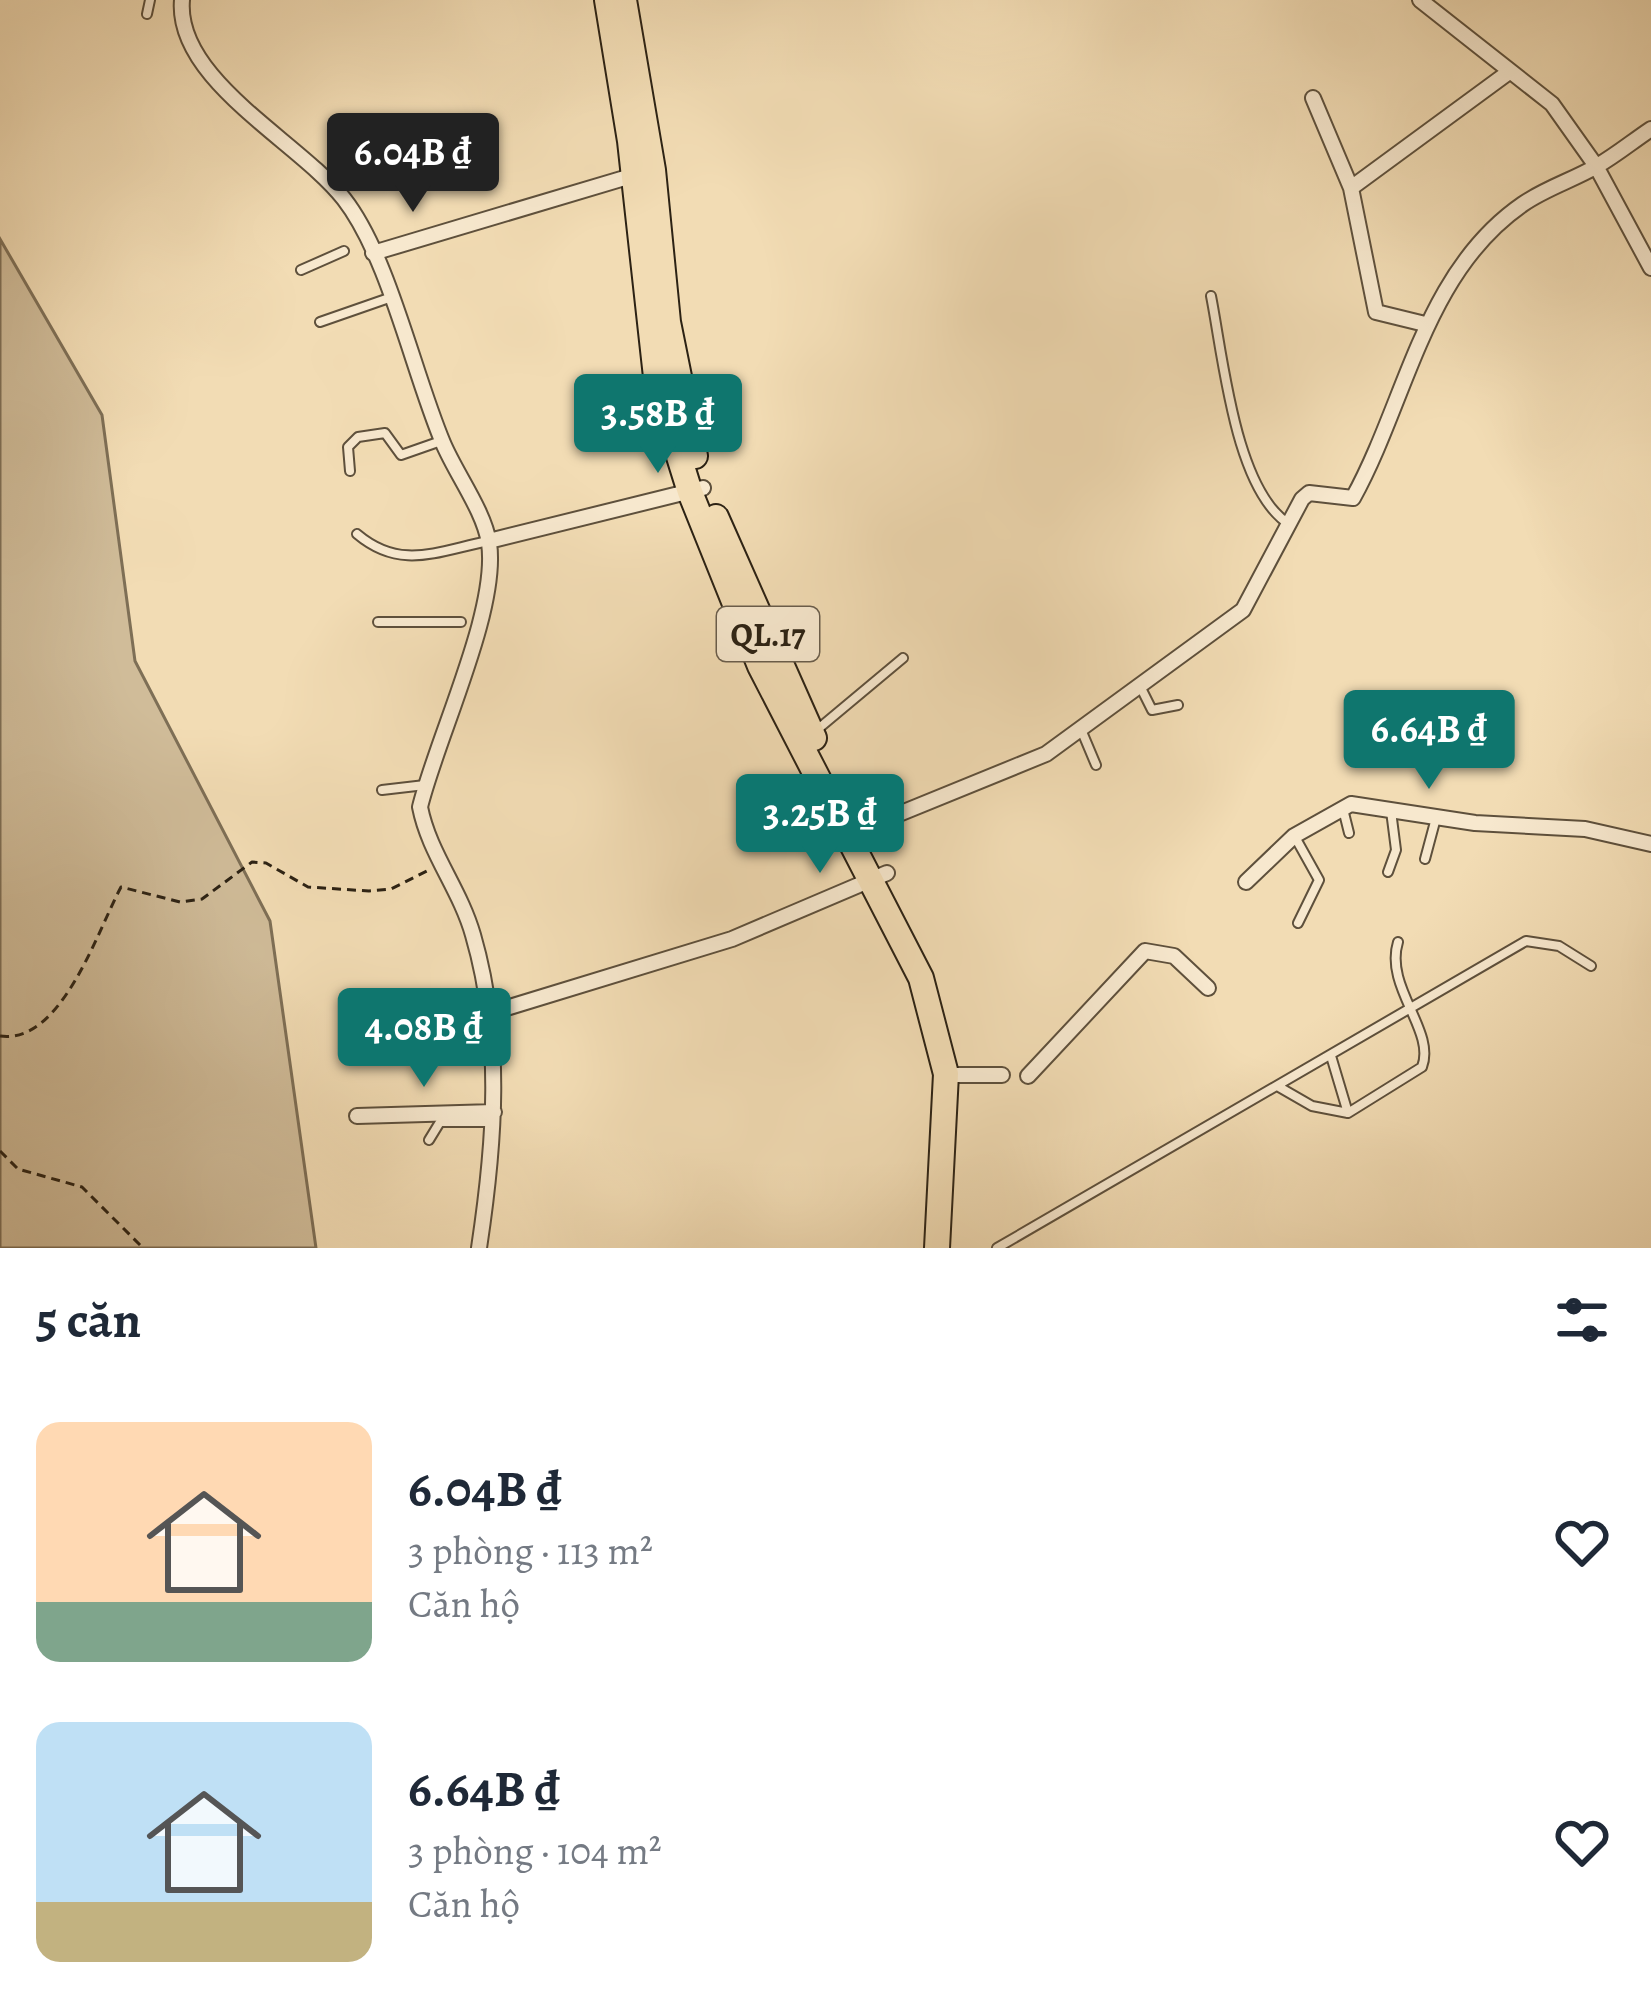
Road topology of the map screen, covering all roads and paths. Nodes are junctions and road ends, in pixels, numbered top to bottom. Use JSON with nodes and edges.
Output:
{"nodes":[{"id":1,"x":150,"y":0,"type":"edge"},
{"id":2,"x":182,"y":0,"type":"edge"},
{"id":3,"x":607,"y":0,"type":"edge"},
{"id":4,"x":624,"y":0,"type":"edge"},
{"id":5,"x":1420,"y":0,"type":"edge"},
{"id":6,"x":147,"y":14,"type":"dead end"},
{"id":7,"x":1509,"y":72,"type":"junction"},
{"id":8,"x":1312,"y":98,"type":"dead end"},
{"id":9,"x":1651,"y":129,"type":"edge"},
{"id":10,"x":1596,"y":166,"type":"junction"},
{"id":11,"x":644,"y":173,"type":"junction"},
{"id":12,"x":1351,"y":188,"type":"junction"},
{"id":13,"x":368,"y":246,"type":"junction"},
{"id":14,"x":344,"y":251,"type":"dead end"},
{"id":15,"x":1651,"y":268,"type":"edge"},
{"id":16,"x":301,"y":270,"type":"dead end"},
{"id":17,"x":1211,"y":296,"type":"dead end"},
{"id":18,"x":389,"y":298,"type":"junction"},
{"id":19,"x":320,"y":322,"type":"dead end"},
{"id":20,"x":1425,"y":324,"type":"junction"},
{"id":21,"x":442,"y":440,"type":"junction"},
{"id":22,"x":350,"y":471,"type":"dead end"},
{"id":23,"x":697,"y":490,"type":"junction"},
{"id":24,"x":1290,"y":525,"type":"junction"},
{"id":25,"x":357,"y":534,"type":"dead end"},
{"id":26,"x":489,"y":541,"type":"junction"},
{"id":27,"x":378,"y":622,"type":"dead end"},
{"id":28,"x":470,"y":623,"type":"junction"},
{"id":29,"x":903,"y":658,"type":"dead end"},
{"id":30,"x":1139,"y":684,"type":"junction"},
{"id":31,"x":1178,"y":705,"type":"dead end"},
{"id":32,"x":1079,"y":726,"type":"junction"},
{"id":33,"x":812,"y":734,"type":"junction"},
{"id":34,"x":1096,"y":765,"type":"dead end"},
{"id":35,"x":425,"y":785,"type":"junction"},
{"id":36,"x":382,"y":790,"type":"dead end"},
{"id":37,"x":1342,"y":807,"type":"junction"},
{"id":38,"x":1391,"y":810,"type":"junction"},
{"id":39,"x":1436,"y":818,"type":"junction"},
{"id":40,"x":862,"y":829,"type":"junction"},
{"id":41,"x":1349,"y":833,"type":"dead end"},
{"id":42,"x":1294,"y":836,"type":"junction"},
{"id":43,"x":1651,"y":844,"type":"edge"},
{"id":44,"x":1425,"y":859,"type":"dead end"},
{"id":45,"x":441,"y":864,"type":"junction"},
{"id":46,"x":1388,"y":872,"type":"dead end"},
{"id":47,"x":880,"y":876,"type":"junction"},
{"id":48,"x":1246,"y":882,"type":"dead end"},
{"id":49,"x":1298,"y":923,"type":"dead end"},
{"id":50,"x":1398,"y":942,"type":"dead end"},
{"id":51,"x":1591,"y":966,"type":"dead end"},
{"id":52,"x":1208,"y":988,"type":"dead end"},
{"id":53,"x":490,"y":1013,"type":"junction"},
{"id":54,"x":1411,"y":1013,"type":"junction"},
{"id":55,"x":0,"y":1036,"type":"edge"},
{"id":56,"x":406,"y":1037,"type":"dead end"},
{"id":57,"x":495,"y":1043,"type":"junction"},
{"id":58,"x":1331,"y":1056,"type":"junction"},
{"id":59,"x":956,"y":1075,"type":"junction"},
{"id":60,"x":1002,"y":1075,"type":"dead end"},
{"id":61,"x":1028,"y":1076,"type":"dead end"},
{"id":62,"x":1278,"y":1086,"type":"junction"},
{"id":63,"x":1348,"y":1113,"type":"junction"},
{"id":64,"x":357,"y":1116,"type":"dead end"},
{"id":65,"x":493,"y":1117,"type":"junction"},
{"id":66,"x":429,"y":1140,"type":"dead end"},
{"id":67,"x":0,"y":1151,"type":"edge"},
{"id":68,"x":143,"y":1248,"type":"edge"},
{"id":69,"x":479,"y":1248,"type":"edge"},
{"id":70,"x":937,"y":1248,"type":"edge"},
{"id":71,"x":949,"y":1248,"type":"edge"},
{"id":72,"x":998,"y":1248,"type":"edge"}],
"edges":[{"from":1,"to":6,"type":"lane"},
{"from":2,"to":13,"type":"street"},
{"from":3,"to":11,"type":"highway"},
{"from":4,"to":11,"type":"highway","number":"QL.17"},
{"from":5,"to":7,"type":"street"},
{"from":7,"to":10,"type":"street"},
{"from":7,"to":12,"type":"street"},
{"from":8,"to":12,"type":"street"},
{"from":9,"to":10,"type":"street"},
{"from":10,"to":15,"type":"street"},
{"from":10,"to":20,"type":"street"},
{"from":11,"to":13,"type":"street"},
{"from":11,"to":23,"type":"highway","number":"QL.17"},
{"from":12,"to":20,"type":"street"},
{"from":13,"to":18,"type":"street"},
{"from":14,"to":16,"type":"lane"},
{"from":17,"to":24,"type":"lane"},
{"from":18,"to":19,"type":"lane"},
{"from":18,"to":21,"type":"street"},
{"from":20,"to":24,"type":"street"},
{"from":21,"to":22,"type":"lane"},
{"from":21,"to":26,"type":"street"},
{"from":23,"to":26,"type":"street"},
{"from":23,"to":33,"type":"highway","number":"QL.17"},
{"from":23,"to":47,"type":"highway"},
{"from":24,"to":30,"type":"street"},
{"from":25,"to":26,"type":"lane"},
{"from":26,"to":28,"type":"street"},
{"from":27,"to":28,"type":"lane"},
{"from":28,"to":35,"type":"street"},
{"from":29,"to":33,"type":"lane"},
{"from":30,"to":31,"type":"lane"},
{"from":30,"to":32,"type":"street"},
{"from":32,"to":34,"type":"lane"},
{"from":32,"to":40,"type":"street"},
{"from":33,"to":40,"type":"highway","number":"QL.17"},
{"from":35,"to":36,"type":"lane"},
{"from":35,"to":45,"type":"street"},
{"from":37,"to":38,"type":"street"},
{"from":37,"to":41,"type":"lane"},
{"from":37,"to":42,"type":"street"},
{"from":38,"to":39,"type":"street"},
{"from":38,"to":46,"type":"lane"},
{"from":39,"to":43,"type":"street"},
{"from":39,"to":44,"type":"lane"},
{"from":40,"to":47,"type":"highway","number":"QL.17"},
{"from":42,"to":48,"type":"street"},
{"from":42,"to":49,"type":"lane"},
{"from":45,"to":53,"type":"street"},
{"from":45,"to":55,"type":"path"},
{"from":47,"to":53,"type":"street"},
{"from":47,"to":59,"type":"highway","number":"QL.17"},
{"from":47,"to":70,"type":"highway"},
{"from":50,"to":54,"type":"lane"},
{"from":51,"to":54,"type":"lane"},
{"from":52,"to":61,"type":"street"},
{"from":53,"to":57,"type":"street"},
{"from":54,"to":58,"type":"lane"},
{"from":54,"to":63,"type":"lane"},
{"from":56,"to":57,"type":"lane"},
{"from":57,"to":65,"type":"street"},
{"from":58,"to":62,"type":"lane"},
{"from":58,"to":63,"type":"lane"},
{"from":59,"to":60,"type":"street"},
{"from":59,"to":71,"type":"highway","number":"QL.17"},
{"from":62,"to":63,"type":"lane"},
{"from":62,"to":72,"type":"lane"},
{"from":64,"to":65,"type":"street"},
{"from":65,"to":66,"type":"lane"},
{"from":65,"to":69,"type":"street"},
{"from":67,"to":68,"type":"path"}]}
